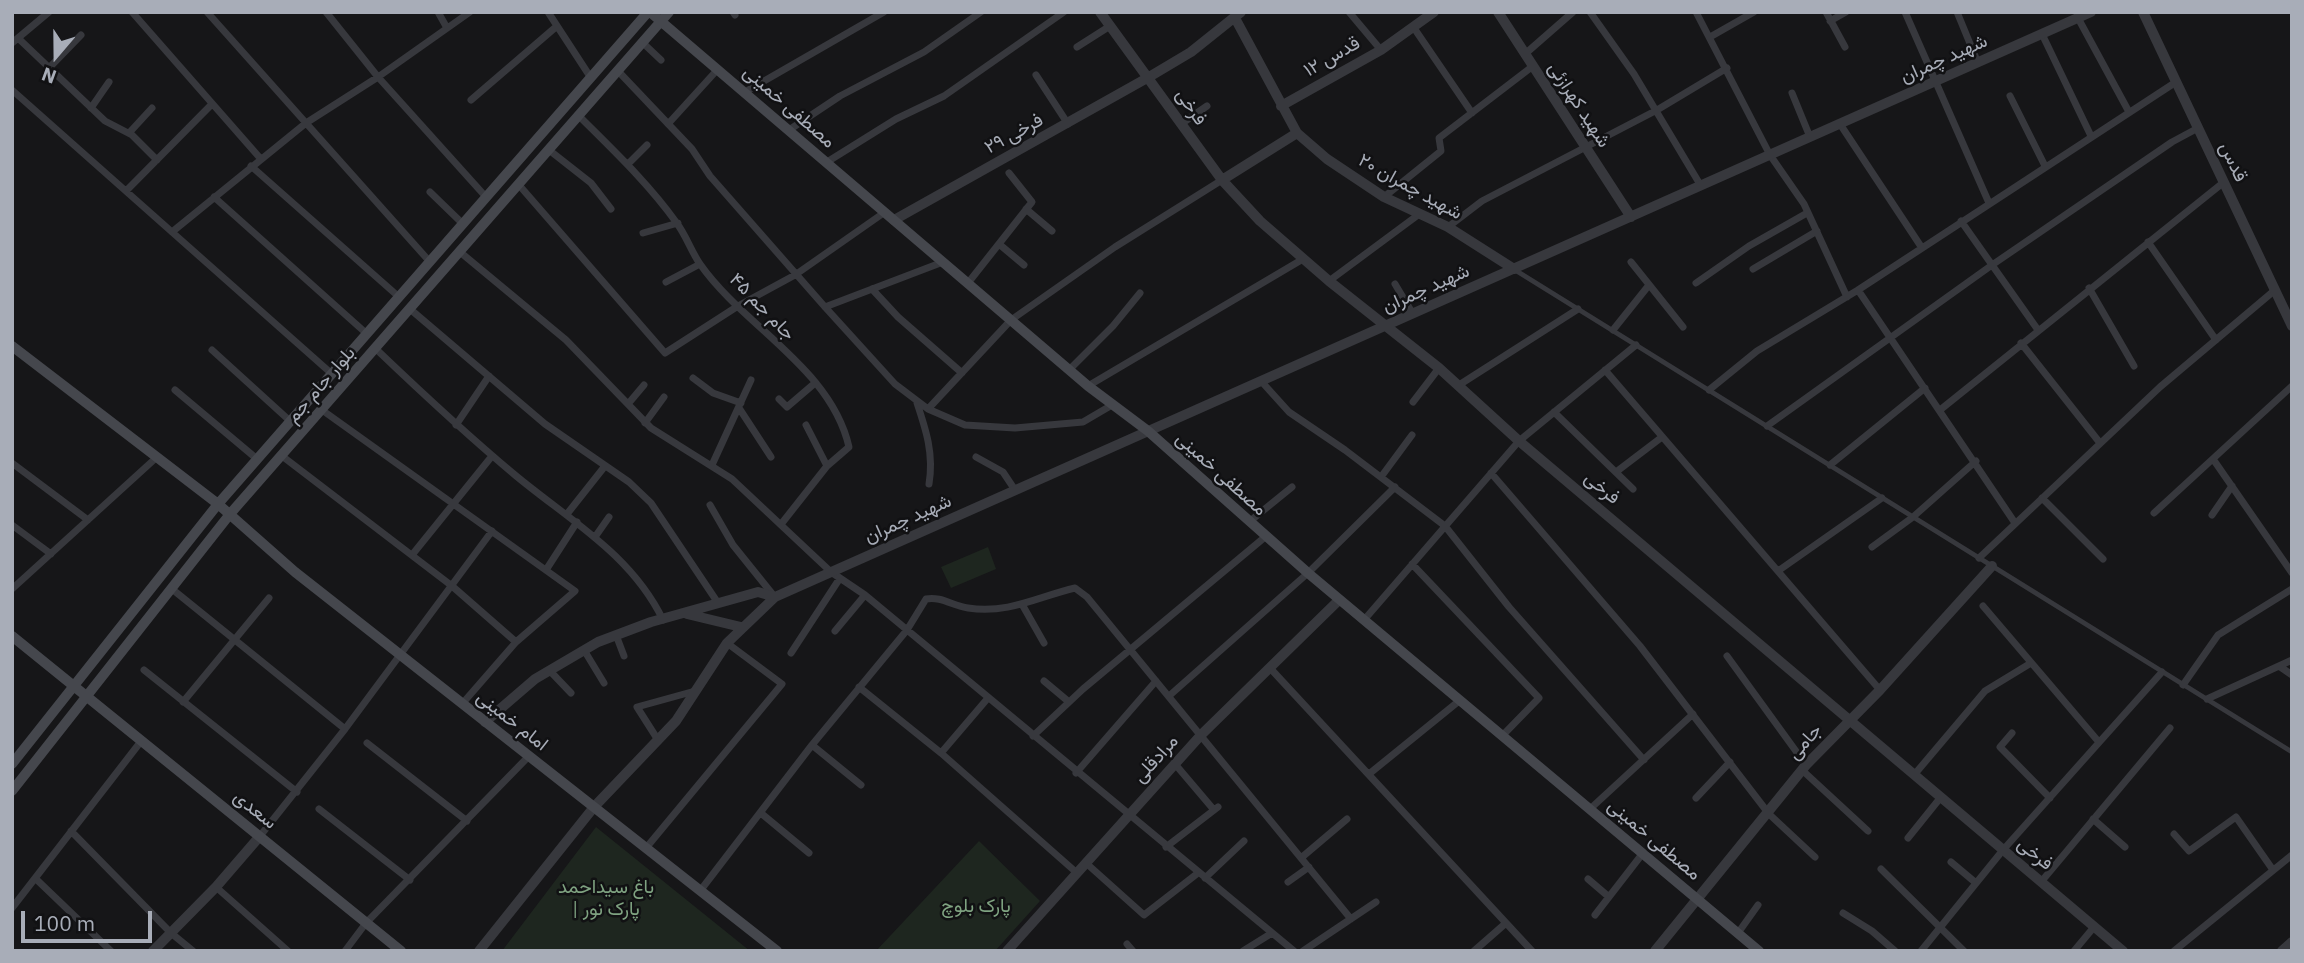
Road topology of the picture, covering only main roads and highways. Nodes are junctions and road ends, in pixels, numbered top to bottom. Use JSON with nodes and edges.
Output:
{"nodes":[{"id":1,"x":649,"y":12,"type":"edge"},
{"id":2,"x":666,"y":17,"type":"edge"},
{"id":3,"x":12,"y":346,"type":"edge"},
{"id":4,"x":218,"y":504,"type":"junction"},
{"id":5,"x":230,"y":514,"type":"junction"},
{"id":6,"x":12,"y":636,"type":"edge"},
{"id":7,"x":75,"y":684,"type":"junction"},
{"id":8,"x":88,"y":695,"type":"junction"},
{"id":9,"x":12,"y":764,"type":"edge"},
{"id":10,"x":12,"y":791,"type":"edge"},
{"id":11,"x":401,"y":951,"type":"edge"},
{"id":12,"x":777,"y":951,"type":"edge"},
{"id":13,"x":1759,"y":951,"type":"edge"}],
"edges":[{"from":1,"to":2,"type":"main road","name":"مصطفی خمینی"},
{"from":1,"to":4,"type":"main road","name":"بلوار جام جم"},
{"from":2,"to":5,"type":"main road","name":"بلوار جام جم"},
{"from":2,"to":13,"type":"main road","name":"مصطفی خمینی"},
{"from":3,"to":4,"type":"main road"},
{"from":4,"to":5,"type":"main road","name":"امام خمینی"},
{"from":4,"to":7,"type":"main road","name":"بلوار جام جم"},
{"from":5,"to":8,"type":"main road","name":"بلوار جام جم"},
{"from":5,"to":12,"type":"main road","name":"امام خمینی"},
{"from":6,"to":7,"type":"main road"},
{"from":7,"to":8,"type":"main road","name":"سعدی"},
{"from":7,"to":9,"type":"main road","name":"بلوار جام جم"},
{"from":8,"to":10,"type":"main road","name":"بلوار جام جم"},
{"from":8,"to":11,"type":"main road","name":"سعدی"}]}
